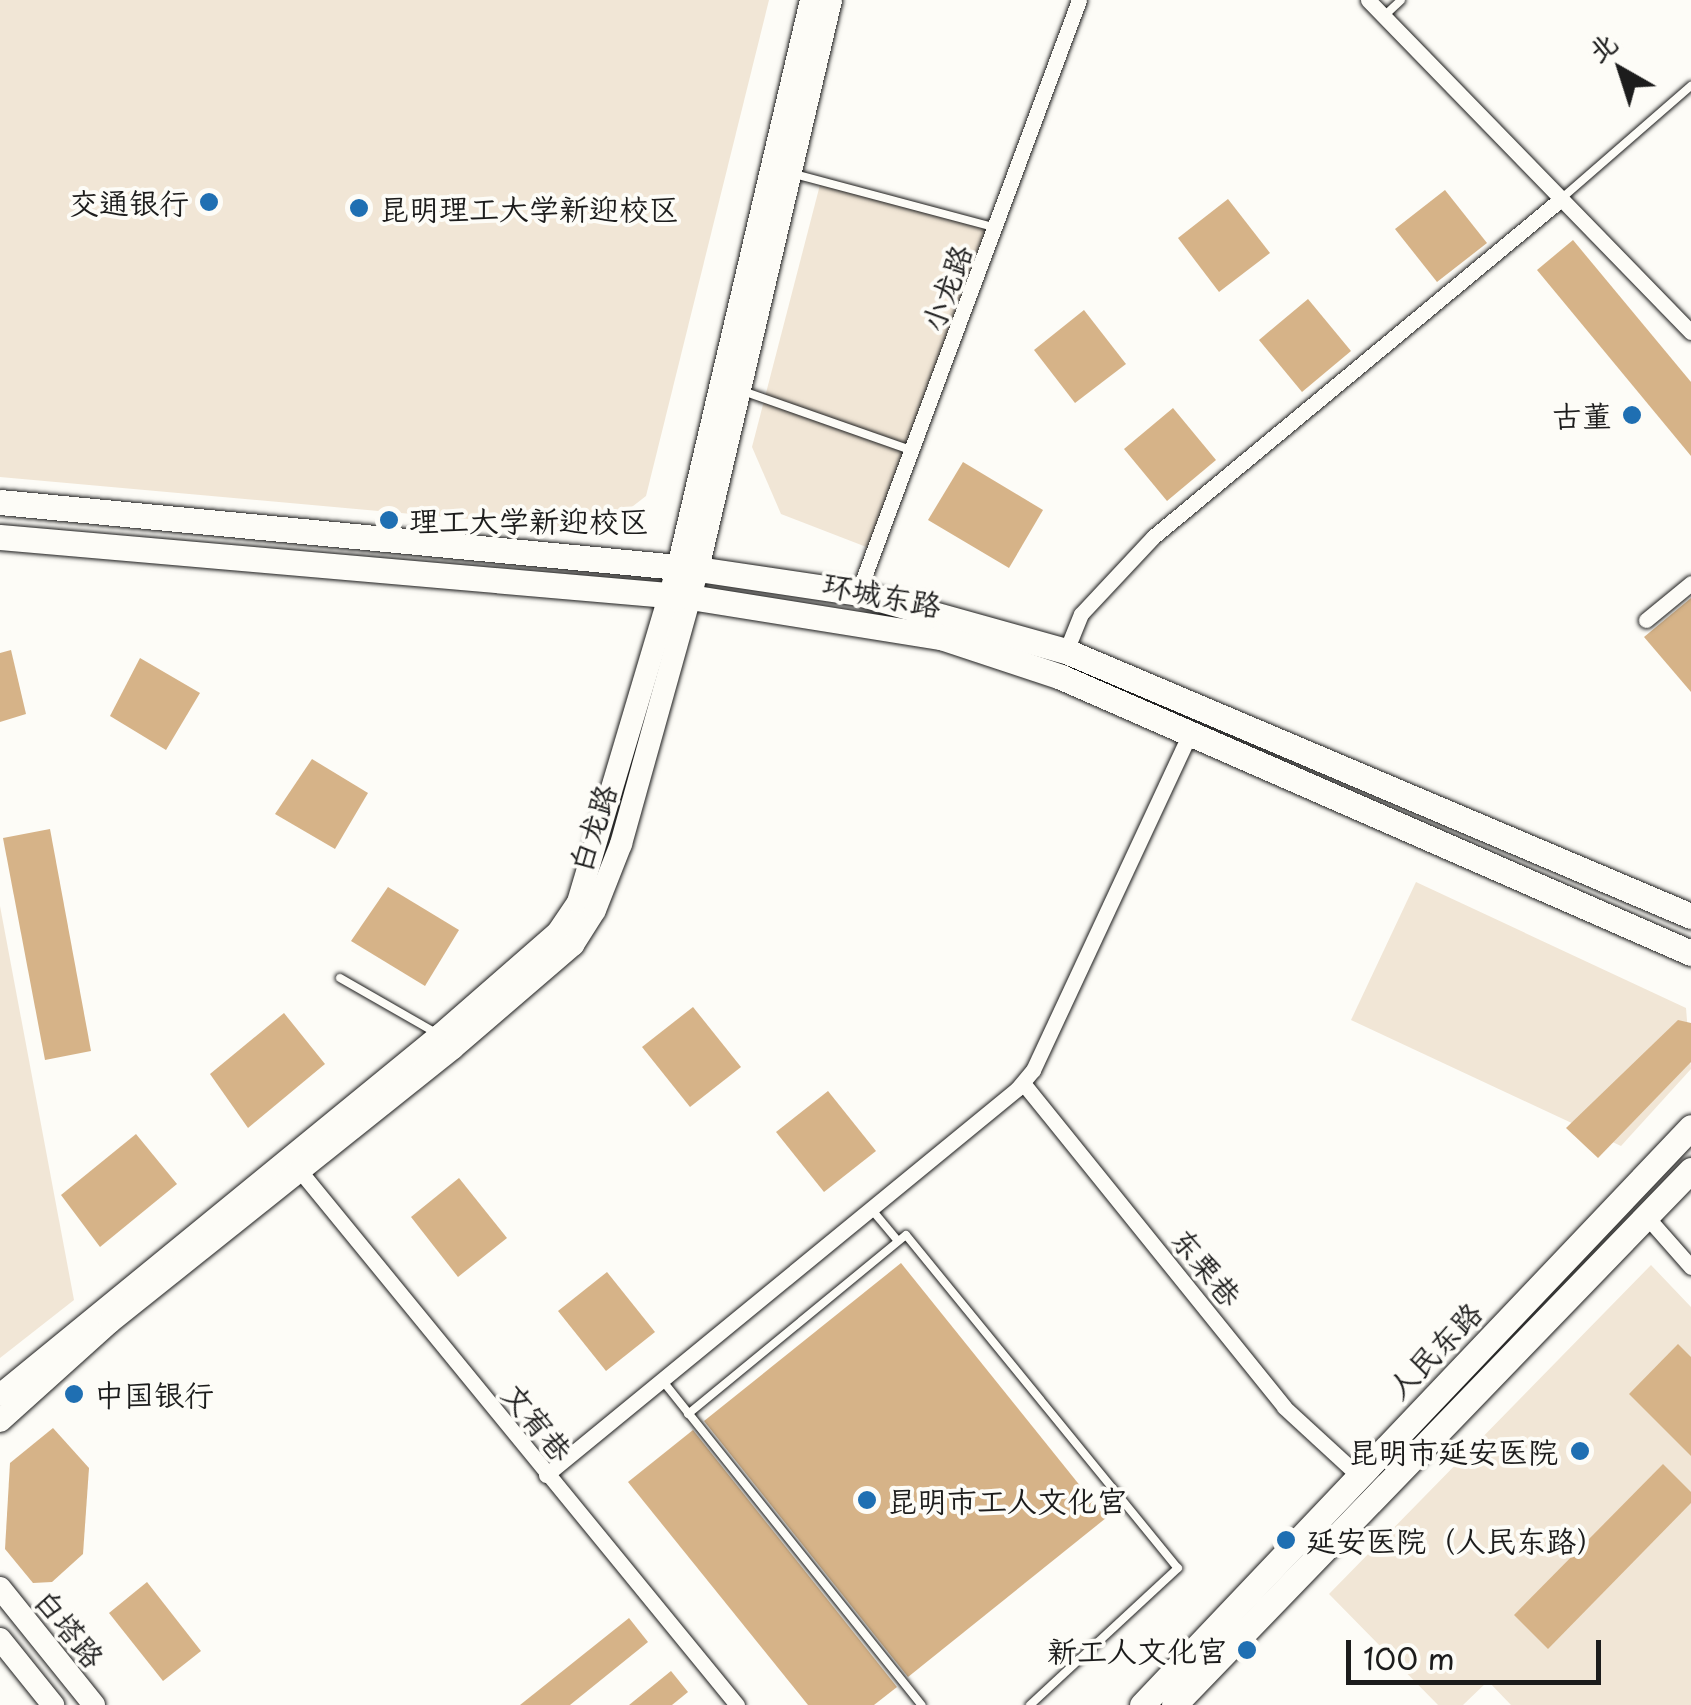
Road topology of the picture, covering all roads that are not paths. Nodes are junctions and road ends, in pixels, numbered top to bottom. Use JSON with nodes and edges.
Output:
{"nodes":[{"id":1,"x":811,"y":0,"type":"edge"},
{"id":2,"x":831,"y":0,"type":"edge"},
{"id":3,"x":1079,"y":0,"type":"edge"},
{"id":4,"x":1368,"y":0,"type":"edge"},
{"id":5,"x":1401,"y":0,"type":"edge"},
{"id":6,"x":1384,"y":16,"type":"junction"},
{"id":7,"x":1691,"y":86,"type":"edge"},
{"id":8,"x":790,"y":174,"type":"junction"},
{"id":9,"x":1561,"y":200,"type":"junction"},
{"id":10,"x":997,"y":228,"type":"junction"},
{"id":11,"x":1691,"y":332,"type":"edge"},
{"id":12,"x":738,"y":390,"type":"junction"},
{"id":13,"x":913,"y":451,"type":"junction"},
{"id":14,"x":0,"y":502,"type":"edge"},
{"id":15,"x":0,"y":536,"type":"edge"},
{"id":16,"x":688,"y":568,"type":"junction"},
{"id":17,"x":1691,"y":584,"type":"edge"},
{"id":18,"x":858,"y":593,"type":"junction"},
{"id":19,"x":680,"y":596,"type":"junction"},
{"id":20,"x":1646,"y":620,"type":"dead end"},
{"id":21,"x":1066,"y":651,"type":"junction"},
{"id":22,"x":1190,"y":734,"type":"junction"},
{"id":23,"x":1691,"y":916,"type":"edge"},
{"id":24,"x":1691,"y":953,"type":"edge"},
{"id":25,"x":340,"y":978,"type":"dead end"},
{"id":26,"x":440,"y":1035,"type":"junction"},
{"id":27,"x":1023,"y":1082,"type":"junction"},
{"id":28,"x":1691,"y":1127,"type":"edge"},
{"id":29,"x":1691,"y":1170,"type":"edge"},
{"id":30,"x":300,"y":1171,"type":"junction"},
{"id":31,"x":872,"y":1209,"type":"junction"},
{"id":32,"x":1646,"y":1216,"type":"junction"},
{"id":33,"x":898,"y":1241,"type":"junction"},
{"id":34,"x":1691,"y":1267,"type":"edge"},
{"id":35,"x":662,"y":1380,"type":"junction"},
{"id":36,"x":0,"y":1395,"type":"edge"},
{"id":37,"x":688,"y":1414,"type":"junction"},
{"id":38,"x":0,"y":1421,"type":"edge"},
{"id":39,"x":546,"y":1475,"type":"junction"},
{"id":40,"x":1359,"y":1476,"type":"junction"},
{"id":41,"x":0,"y":1588,"type":"edge"},
{"id":42,"x":0,"y":1638,"type":"edge"},
{"id":43,"x":53,"y":1705,"type":"edge"},
{"id":44,"x":94,"y":1705,"type":"edge"},
{"id":45,"x":736,"y":1705,"type":"edge"},
{"id":46,"x":921,"y":1705,"type":"edge"},
{"id":47,"x":1030,"y":1705,"type":"edge"},
{"id":48,"x":1142,"y":1705,"type":"edge"},
{"id":49,"x":1174,"y":1705,"type":"edge"}],
"edges":[{"from":1,"to":16,"type":"main road","name":"白龙路"},
{"from":2,"to":8,"type":"main road","name":"白龙路"},
{"from":3,"to":10,"type":"street","name":"小龙路"},
{"from":4,"to":6,"type":"street"},
{"from":5,"to":6,"type":"lane"},
{"from":6,"to":9,"type":"street"},
{"from":7,"to":9,"type":"lane"},
{"from":8,"to":10,"type":"lane"},
{"from":8,"to":12,"type":"main road","name":"白龙路"},
{"from":9,"to":11,"type":"street"},
{"from":9,"to":21,"type":"street"},
{"from":10,"to":13,"type":"street","name":"小龙路"},
{"from":12,"to":13,"type":"lane"},
{"from":12,"to":16,"type":"main road","name":"白龙路"},
{"from":13,"to":18,"type":"street","name":"小龙路"},
{"from":14,"to":16,"type":"main road","name":"环城东路"},
{"from":15,"to":19,"type":"main road","name":"环城东路"},
{"from":16,"to":18,"type":"main road","name":"环城东路"},
{"from":16,"to":19,"type":"main road","name":"白龙路"},
{"from":17,"to":20,"type":"street"},
{"from":18,"to":21,"type":"main road","name":"环城东路"},
{"from":19,"to":22,"type":"main road","name":"环城东路"},
{"from":19,"to":26,"type":"main road","name":"白龙路"},
{"from":19,"to":30,"type":"main road","name":"白龙路"},
{"from":21,"to":23,"type":"main road","name":"环城东路"},
{"from":22,"to":24,"type":"main road","name":"环城东路"},
{"from":22,"to":27,"type":"street"},
{"from":25,"to":26,"type":"lane"},
{"from":26,"to":36,"type":"main road","name":"白龙路"},
{"from":27,"to":31,"type":"street"},
{"from":27,"to":40,"type":"street","name":"东栗巷"},
{"from":28,"to":40,"type":"main road","name":"人民东路"},
{"from":29,"to":32,"type":"main road","name":"人民东路"},
{"from":30,"to":38,"type":"main road","name":"白龙路"},
{"from":30,"to":39,"type":"street","name":"文宥巷"},
{"from":31,"to":33,"type":"lane"},
{"from":31,"to":35,"type":"street"},
{"from":32,"to":34,"type":"street"},
{"from":32,"to":49,"type":"main road","name":"人民东路"},
{"from":33,"to":37,"type":"lane"},
{"from":33,"to":47,"type":"lane"},
{"from":35,"to":37,"type":"lane"},
{"from":35,"to":39,"type":"street"},
{"from":37,"to":46,"type":"lane"},
{"from":39,"to":45,"type":"street","name":"文宥巷"},
{"from":40,"to":48,"type":"main road","name":"人民东路"},
{"from":41,"to":44,"type":"main road","name":"白塔路"},
{"from":42,"to":43,"type":"main road","name":"白塔路"}]}
